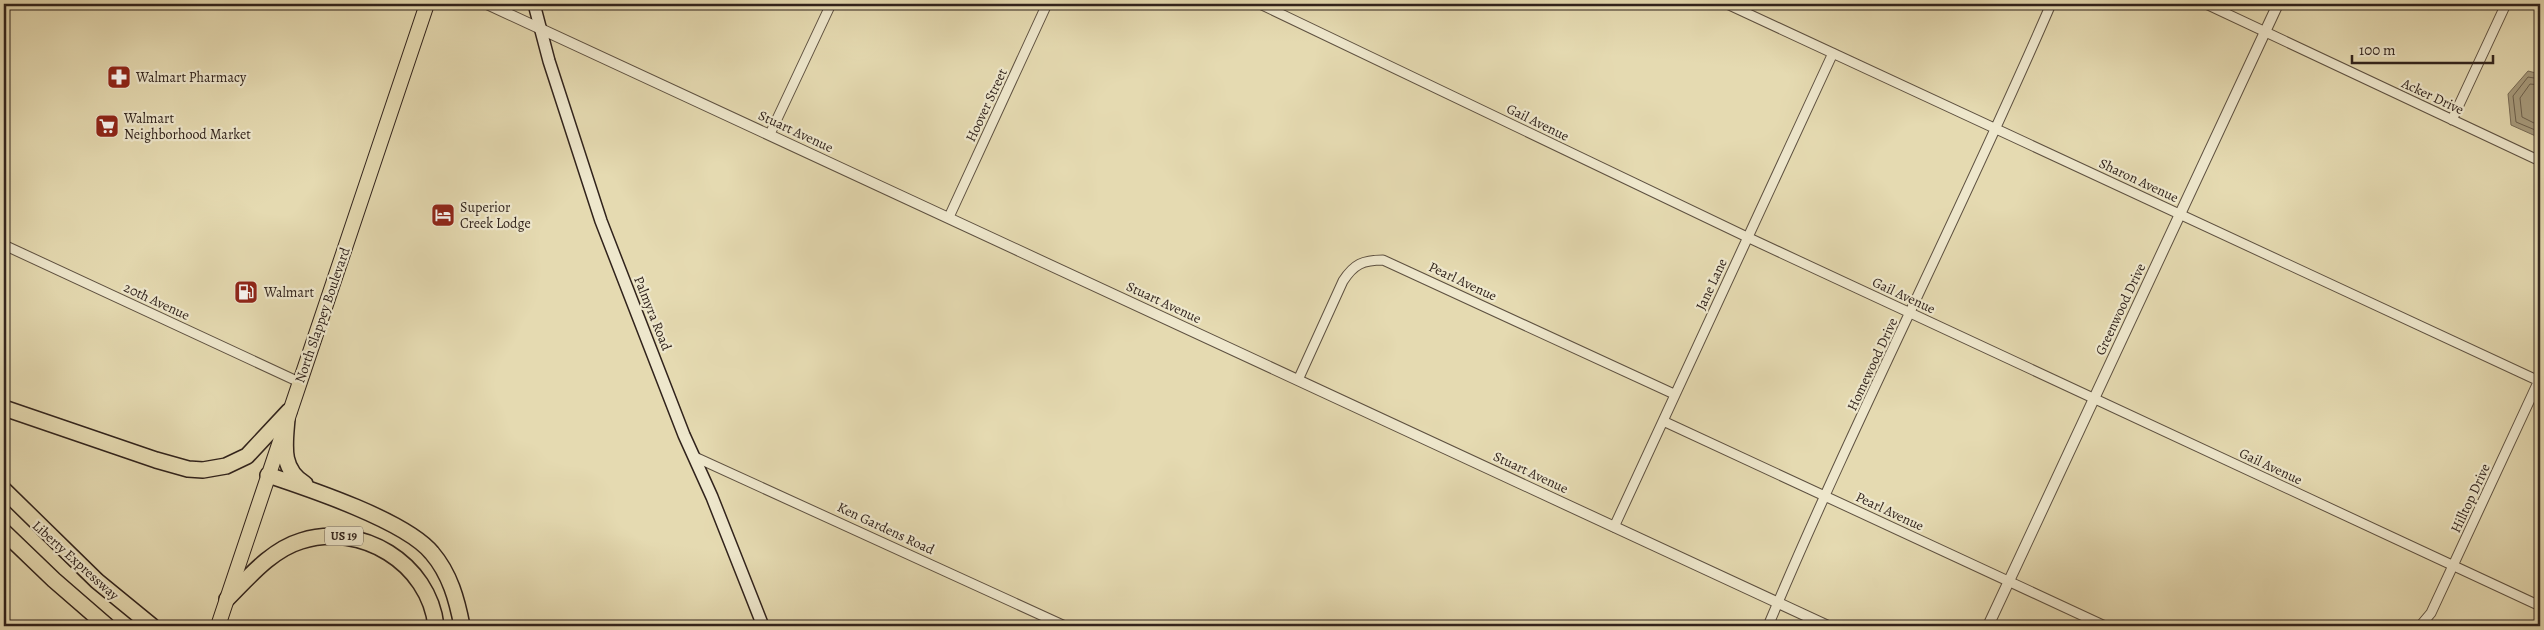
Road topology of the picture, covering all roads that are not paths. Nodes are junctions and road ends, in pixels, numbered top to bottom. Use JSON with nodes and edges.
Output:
{"nodes":[{"id":1,"x":427,"y":4,"type":"edge"},
{"id":2,"x":487,"y":4,"type":"edge"},
{"id":3,"x":534,"y":4,"type":"edge"},
{"id":4,"x":831,"y":4,"type":"edge"},
{"id":5,"x":1047,"y":4,"type":"edge"},
{"id":6,"x":1260,"y":4,"type":"edge"},
{"id":7,"x":1727,"y":4,"type":"edge"},
{"id":8,"x":2051,"y":4,"type":"edge"},
{"id":9,"x":2206,"y":4,"type":"edge"},
{"id":10,"x":2278,"y":4,"type":"edge"},
{"id":11,"x":2506,"y":4,"type":"edge"},
{"id":12,"x":541,"y":29,"type":"junction"},
{"id":13,"x":2264,"y":31,"type":"junction"},
{"id":14,"x":1833,"y":53,"type":"junction"},
{"id":15,"x":2452,"y":120,"type":"junction"},
{"id":16,"x":1997,"y":129,"type":"junction"},
{"id":17,"x":770,"y":134,"type":"junction"},
{"id":18,"x":2540,"y":161,"type":"edge"},
{"id":19,"x":2179,"y":214,"type":"junction"},
{"id":20,"x":949,"y":217,"type":"junction"},
{"id":21,"x":1748,"y":238,"type":"junction"},
{"id":22,"x":4,"y":245,"type":"edge"},
{"id":23,"x":1911,"y":314,"type":"junction"},
{"id":24,"x":2540,"y":379,"type":"edge"},
{"id":25,"x":1298,"y":380,"type":"junction"},
{"id":26,"x":298,"y":382,"type":"junction"},
{"id":27,"x":1674,"y":394,"type":"junction"},
{"id":28,"x":2094,"y":398,"type":"junction"},
{"id":29,"x":4,"y":408,"type":"edge"},
{"id":30,"x":288,"y":415,"type":"junction"},
{"id":31,"x":1663,"y":421,"type":"junction"},
{"id":32,"x":695,"y":457,"type":"junction"},
{"id":33,"x":268,"y":474,"type":"junction"},
{"id":34,"x":4,"y":490,"type":"edge"},
{"id":35,"x":324,"y":495,"type":"junction"},
{"id":36,"x":1826,"y":496,"type":"junction"},
{"id":37,"x":1614,"y":527,"type":"junction"},
{"id":38,"x":4,"y":532,"type":"edge"},
{"id":39,"x":2453,"y":565,"type":"junction"},
{"id":40,"x":54,"y":580,"type":"junction"},
{"id":41,"x":2009,"y":581,"type":"junction"},
{"id":42,"x":227,"y":599,"type":"junction"},
{"id":43,"x":1778,"y":603,"type":"junction"},
{"id":44,"x":2540,"y":606,"type":"edge"},
{"id":45,"x":101,"y":626,"type":"edge"},
{"id":46,"x":107,"y":626,"type":"edge"},
{"id":47,"x":152,"y":626,"type":"edge"},
{"id":48,"x":218,"y":626,"type":"edge"},
{"id":49,"x":436,"y":626,"type":"edge"},
{"id":50,"x":462,"y":626,"type":"edge"},
{"id":51,"x":763,"y":626,"type":"edge"},
{"id":52,"x":1065,"y":626,"type":"edge"},
{"id":53,"x":1768,"y":626,"type":"edge"},
{"id":54,"x":1828,"y":626,"type":"edge"},
{"id":55,"x":1988,"y":626,"type":"edge"},
{"id":56,"x":2105,"y":626,"type":"edge"},
{"id":57,"x":2420,"y":626,"type":"edge"}],
"edges":[{"from":1,"to":26,"type":"main road","name":"North Slappey Boulevard"},
{"from":2,"to":12,"type":"street","name":"Stuart Avenue"},
{"from":3,"to":12,"type":"main road","name":"Palmyra Road"},
{"from":4,"to":17,"type":"street"},
{"from":5,"to":20,"type":"street","name":"Hoover Street"},
{"from":6,"to":21,"type":"street","name":"Gail Avenue"},
{"from":7,"to":14,"type":"street","name":"Sharon Avenue"},
{"from":8,"to":16,"type":"street","name":"Homewood Drive"},
{"from":9,"to":13,"type":"street","name":"Acker Drive"},
{"from":10,"to":13,"type":"street","name":"Greenwood Drive"},
{"from":11,"to":15,"type":"street"},
{"from":12,"to":17,"type":"street","name":"Stuart Avenue"},
{"from":12,"to":32,"type":"main road","name":"Palmyra Road"},
{"from":13,"to":15,"type":"street","name":"Acker Drive"},
{"from":13,"to":19,"type":"street","name":"Greenwood Drive"},
{"from":14,"to":16,"type":"street","name":"Sharon Avenue"},
{"from":14,"to":21,"type":"street","name":"Jane Lane"},
{"from":15,"to":18,"type":"street","name":"Acker Drive"},
{"from":16,"to":19,"type":"street","name":"Sharon Avenue"},
{"from":16,"to":23,"type":"street","name":"Homewood Drive"},
{"from":17,"to":20,"type":"street","name":"Stuart Avenue"},
{"from":19,"to":24,"type":"street","name":"Sharon Avenue"},
{"from":19,"to":28,"type":"street","name":"Greenwood Drive"},
{"from":20,"to":25,"type":"street","name":"Stuart Avenue"},
{"from":21,"to":23,"type":"street","name":"Gail Avenue"},
{"from":21,"to":27,"type":"street","name":"Jane Lane"},
{"from":22,"to":26,"type":"street","name":"20th Avenue"},
{"from":23,"to":28,"type":"street","name":"Gail Avenue"},
{"from":23,"to":36,"type":"street","name":"Homewood Drive"},
{"from":24,"to":39,"type":"street","name":"Hilltop Drive"},
{"from":25,"to":27,"type":"street","name":"Pearl Avenue"},
{"from":25,"to":37,"type":"street","name":"Stuart Avenue"},
{"from":26,"to":30,"type":"main road","name":"North Slappey Boulevard"},
{"from":27,"to":31,"type":"street","name":"Jane Lane"},
{"from":28,"to":39,"type":"street","name":"Gail Avenue"},
{"from":28,"to":41,"type":"street","name":"Greenwood Drive"},
{"from":29,"to":30,"type":"highway"},
{"from":30,"to":33,"type":"main road","name":"North Slappey Boulevard"},
{"from":30,"to":35,"type":"highway"},
{"from":31,"to":36,"type":"street","name":"Pearl Avenue"},
{"from":31,"to":37,"type":"street","name":"Jane Lane"},
{"from":32,"to":51,"type":"main road","name":"Palmyra Road"},
{"from":32,"to":52,"type":"street","name":"Ken Gardens Road"},
{"from":33,"to":35,"type":"highway"},
{"from":33,"to":42,"type":"main road","name":"North Slappey Boulevard"},
{"from":34,"to":47,"type":"highway","name":"Liberty Expressway"},
{"from":35,"to":50,"type":"highway"},
{"from":36,"to":41,"type":"street","name":"Pearl Avenue"},
{"from":36,"to":43,"type":"street","name":"Homewood Drive"},
{"from":37,"to":43,"type":"street","name":"Stuart Avenue"},
{"from":38,"to":40,"type":"highway","name":"Liberty Expressway"},
{"from":39,"to":44,"type":"street","name":"Gail Avenue"},
{"from":39,"to":57,"type":"street","name":"Hilltop Drive"},
{"from":40,"to":45,"type":"highway"},
{"from":40,"to":46,"type":"highway","name":"Liberty Expressway"},
{"from":41,"to":55,"type":"street","name":"Greenwood Drive"},
{"from":41,"to":56,"type":"street","name":"Pearl Avenue"},
{"from":42,"to":48,"type":"main road","name":"North Slappey Boulevard","number":"US 19"},
{"from":42,"to":49,"type":"highway","number":"US 19"},
{"from":43,"to":53,"type":"street","name":"Homewood Drive"},
{"from":43,"to":54,"type":"street","name":"Stuart Avenue"}]}
